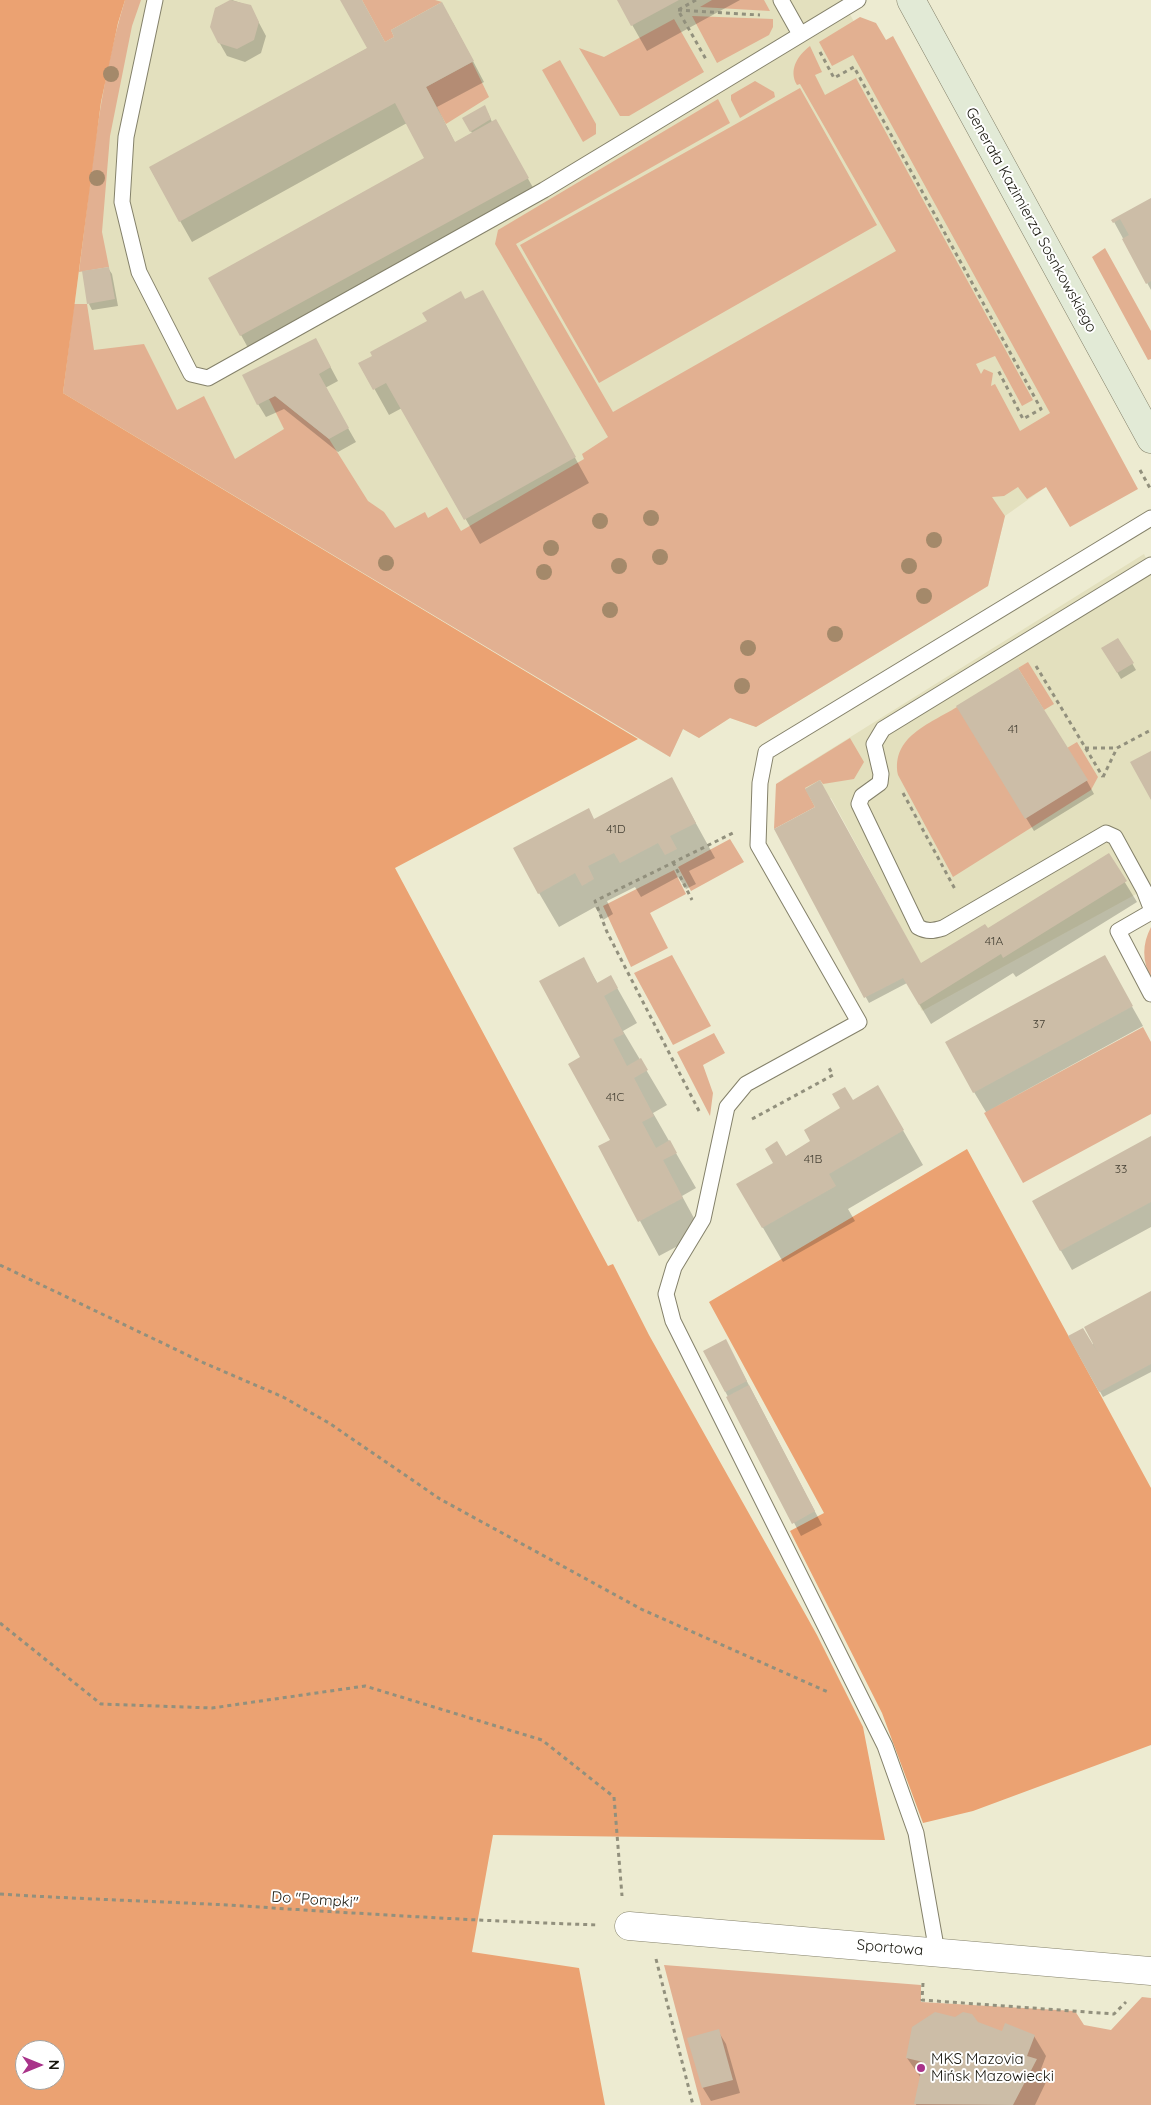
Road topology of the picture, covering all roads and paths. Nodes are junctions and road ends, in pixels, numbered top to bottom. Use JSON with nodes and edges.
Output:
{"nodes":[{"id":1,"x":155,"y":0,"type":"edge"},
{"id":2,"x":696,"y":0,"type":"edge"},
{"id":3,"x":781,"y":0,"type":"edge"},
{"id":4,"x":858,"y":0,"type":"edge"},
{"id":5,"x":911,"y":0,"type":"edge"},
{"id":6,"x":678,"y":10,"type":"junction"},
{"id":7,"x":790,"y":17,"type":"junction"},
{"id":8,"x":804,"y":32,"type":"junction"},
{"id":9,"x":720,"y":83,"type":"junction"},
{"id":10,"x":997,"y":368,"type":"dead end"},
{"id":11,"x":1151,"y":439,"type":"edge"},
{"id":12,"x":1151,"y":518,"type":"edge"},
{"id":13,"x":1151,"y":565,"type":"edge"},
{"id":14,"x":1035,"y":665,"type":"dead end"},
{"id":15,"x":1151,"y":730,"type":"edge"},
{"id":16,"x":1085,"y":748,"type":"junction"},
{"id":17,"x":1117,"y":748,"type":"junction"},
{"id":18,"x":900,"y":788,"type":"dead end"},
{"id":19,"x":728,"y":835,"type":"dead end"},
{"id":20,"x":673,"y":862,"type":"junction"},
{"id":21,"x":692,"y":900,"type":"dead end"},
{"id":22,"x":1151,"y":908,"type":"edge"},
{"id":23,"x":1151,"y":912,"type":"edge"},
{"id":24,"x":968,"y":913,"type":"junction"},
{"id":25,"x":1151,"y":994,"type":"edge"},
{"id":26,"x":816,"y":1045,"type":"junction"},
{"id":27,"x":722,"y":1126,"type":"junction"},
{"id":28,"x":0,"y":1265,"type":"edge"},
{"id":29,"x":0,"y":1623,"type":"edge"},
{"id":30,"x":834,"y":1700,"type":"dead end"},
{"id":31,"x":0,"y":1894,"type":"edge"},
{"id":32,"x":636,"y":1927,"type":"junction"},
{"id":33,"x":938,"y":1952,"type":"junction"},
{"id":34,"x":1151,"y":1971,"type":"edge"},
{"id":35,"x":923,"y":1979,"type":"dead end"},
{"id":36,"x":1100,"y":2012,"type":"dead end"},
{"id":37,"x":693,"y":2105,"type":"edge"}],
"edges":[{"from":1,"to":9,"type":"lane"},
{"from":2,"to":6,"type":"path"},
{"from":3,"to":7,"type":"lane"},
{"from":4,"to":8,"type":"lane"},
{"from":5,"to":11,"type":"street","name":"Generała Kazimierza Sosnkowskiego"},
{"from":6,"to":7,"type":"path"},
{"from":6,"to":9,"type":"path"},
{"from":7,"to":8,"type":"lane"},
{"from":8,"to":9,"type":"lane"},
{"from":8,"to":10,"type":"path"},
{"from":12,"to":26,"type":"lane"},
{"from":13,"to":24,"type":"lane"},
{"from":14,"to":16,"type":"path"},
{"from":15,"to":17,"type":"path"},
{"from":16,"to":17,"type":"path"},
{"from":16,"to":17,"type":"path"},
{"from":18,"to":24,"type":"path"},
{"from":19,"to":20,"type":"path"},
{"from":20,"to":21,"type":"path"},
{"from":20,"to":27,"type":"path"},
{"from":22,"to":24,"type":"lane"},
{"from":23,"to":25,"type":"lane"},
{"from":26,"to":27,"type":"lane"},
{"from":26,"to":27,"type":"path"},
{"from":27,"to":33,"type":"lane"},
{"from":28,"to":30,"type":"path"},
{"from":29,"to":32,"type":"path"},
{"from":31,"to":32,"type":"path","name":"Do \"Pompki\""},
{"from":32,"to":33,"type":"street","name":"Sportowa"},
{"from":32,"to":37,"type":"path"},
{"from":33,"to":34,"type":"street","name":"Sportowa"},
{"from":35,"to":36,"type":"path"}]}
